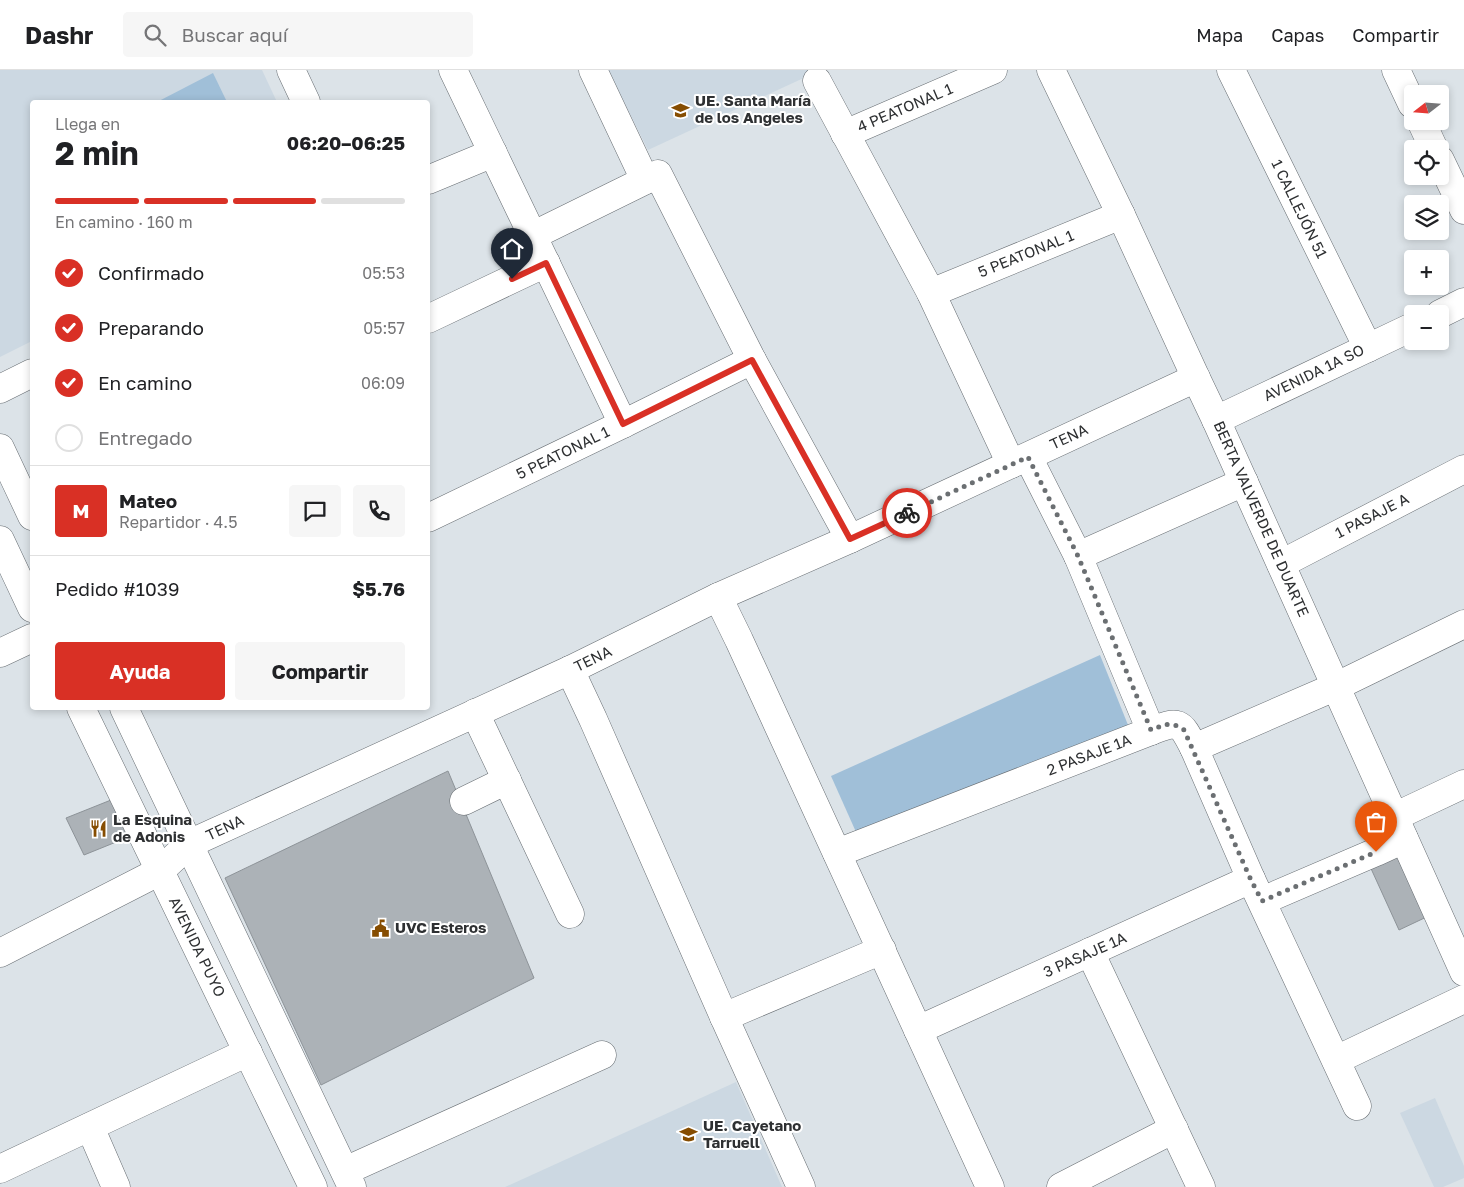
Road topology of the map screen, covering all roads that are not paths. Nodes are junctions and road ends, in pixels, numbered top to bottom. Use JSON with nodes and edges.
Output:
{"nodes":[{"id":1,"x":291,"y":70,"type":"edge"},
{"id":2,"x":453,"y":70,"type":"edge"},
{"id":3,"x":593,"y":70,"type":"edge"},
{"id":4,"x":992,"y":70,"type":"edge"},
{"id":5,"x":1052,"y":70,"type":"edge"},
{"id":6,"x":1231,"y":70,"type":"edge"},
{"id":7,"x":1396,"y":70,"type":"edge"},
{"id":8,"x":818,"y":81,"type":"dead end"},
{"id":9,"x":1404,"y":87,"type":"edge"},
{"id":10,"x":305,"y":100,"type":"edge"},
{"id":11,"x":845,"y":134,"type":"junction"},
{"id":12,"x":493,"y":153,"type":"junction"},
{"id":13,"x":652,"y":177,"type":"junction"},
{"id":14,"x":430,"y":179,"type":"edge"},
{"id":15,"x":1449,"y":179,"type":"edge"},
{"id":16,"x":1464,"y":210,"type":"edge"},
{"id":17,"x":1121,"y":215,"type":"junction"},
{"id":18,"x":532,"y":236,"type":"junction"},
{"id":19,"x":546,"y":263,"type":"junction"},
{"id":20,"x":931,"y":293,"type":"junction"},
{"id":21,"x":1464,"y":302,"type":"edge"},
{"id":22,"x":1449,"y":310,"type":"edge"},
{"id":23,"x":430,"y":318,"type":"edge"},
{"id":24,"x":1404,"y":331,"type":"edge"},
{"id":25,"x":1368,"y":348,"type":"junction"},
{"id":26,"x":752,"y":360,"type":"junction"},
{"id":27,"x":30,"y":374,"type":"edge"},
{"id":28,"x":1196,"y":378,"type":"junction"},
{"id":29,"x":0,"y":389,"type":"edge"},
{"id":30,"x":1216,"y":420,"type":"junction"},
{"id":31,"x":623,"y":424,"type":"junction"},
{"id":32,"x":0,"y":448,"type":"edge"},
{"id":33,"x":1019,"y":460,"type":"junction"},
{"id":34,"x":1464,"y":469,"type":"edge"},
{"id":35,"x":1244,"y":482,"type":"junction"},
{"id":36,"x":30,"y":509,"type":"edge"},
{"id":37,"x":430,"y":517,"type":"edge"},
{"id":38,"x":850,"y":539,"type":"junction"},
{"id":39,"x":0,"y":540,"type":"edge"},
{"id":40,"x":1078,"y":556,"type":"junction"},
{"id":41,"x":1281,"y":564,"type":"junction"},
{"id":42,"x":718,"y":598,"type":"junction"},
{"id":43,"x":30,"y":604,"type":"edge"},
{"id":44,"x":1464,"y":624,"type":"edge"},
{"id":45,"x":30,"y":639,"type":"edge"},
{"id":46,"x":0,"y":653,"type":"edge"},
{"id":47,"x":570,"y":670,"type":"junction"},
{"id":48,"x":1337,"y":686,"type":"junction"},
{"id":49,"x":82,"y":710,"type":"edge"},
{"id":50,"x":125,"y":710,"type":"edge"},
{"id":51,"x":475,"y":713,"type":"junction"},
{"id":52,"x":1151,"y":730,"type":"junction"},
{"id":53,"x":1194,"y":748,"type":"junction"},
{"id":54,"x":507,"y":780,"type":"junction"},
{"id":55,"x":1464,"y":784,"type":"edge"},
{"id":56,"x":464,"y":801,"type":"dead end"},
{"id":57,"x":1399,"y":828,"type":"junction"},
{"id":58,"x":189,"y":844,"type":"junction"},
{"id":59,"x":837,"y":853,"type":"junction"},
{"id":60,"x":160,"y":871,"type":"junction"},
{"id":61,"x":1257,"y":890,"type":"junction"},
{"id":62,"x":570,"y":914,"type":"dead end"},
{"id":63,"x":882,"y":950,"type":"junction"},
{"id":64,"x":1090,"y":952,"type":"junction"},
{"id":65,"x":0,"y":953,"type":"edge"},
{"id":66,"x":1461,"y":955,"type":"edge"},
{"id":67,"x":1464,"y":998,"type":"edge"},
{"id":68,"x":724,"y":1017,"type":"junction"},
{"id":69,"x":918,"y":1030,"type":"junction"},
{"id":70,"x":248,"y":1052,"type":"junction"},
{"id":71,"x":602,"y":1054,"type":"dead end"},
{"id":72,"x":1336,"y":1060,"type":"junction"},
{"id":73,"x":1357,"y":1106,"type":"dead end"},
{"id":74,"x":90,"y":1127,"type":"junction"},
{"id":75,"x":1174,"y":1129,"type":"junction"},
{"id":76,"x":0,"y":1169,"type":"edge"},
{"id":77,"x":348,"y":1179,"type":"edge"},
{"id":78,"x":116,"y":1187,"type":"edge"},
{"id":79,"x":313,"y":1187,"type":"edge"},
{"id":80,"x":800,"y":1187,"type":"edge"},
{"id":81,"x":990,"y":1187,"type":"edge"},
{"id":82,"x":1061,"y":1187,"type":"edge"},
{"id":83,"x":1201,"y":1187,"type":"edge"}],
"edges":[{"from":1,"to":10,"type":"street"},
{"from":2,"to":12,"type":"street"},
{"from":3,"to":13,"type":"street"},
{"from":4,"to":11,"type":"street","name":"4 PEATONAL 1"},
{"from":5,"to":17,"type":"street","name":"BERTA VALVERDE DE DUARTE"},
{"from":6,"to":25,"type":"street","name":"1 CALLEJÓN 51"},
{"from":7,"to":9,"type":"street"},
{"from":8,"to":11,"type":"street"},
{"from":11,"to":20,"type":"street"},
{"from":12,"to":14,"type":"street"},
{"from":12,"to":18,"type":"street"},
{"from":13,"to":18,"type":"street"},
{"from":13,"to":26,"type":"street"},
{"from":15,"to":16,"type":"street"},
{"from":17,"to":20,"type":"street","name":"5 PEATONAL 1"},
{"from":17,"to":28,"type":"street","name":"BERTA VALVERDE DE DUARTE"},
{"from":18,"to":19,"type":"street"},
{"from":19,"to":23,"type":"street"},
{"from":19,"to":31,"type":"street"},
{"from":20,"to":33,"type":"street"},
{"from":21,"to":22,"type":"street"},
{"from":24,"to":25,"type":"street","name":"AVENIDA 1A SO"},
{"from":25,"to":30,"type":"street","name":"AVENIDA 1A SO"},
{"from":26,"to":31,"type":"street","name":"5 PEATONAL 1"},
{"from":26,"to":38,"type":"street"},
{"from":27,"to":29,"type":"street"},
{"from":28,"to":30,"type":"street","name":"BERTA VALVERDE DE DUARTE"},
{"from":28,"to":33,"type":"street","name":"TENA"},
{"from":30,"to":35,"type":"street","name":"BERTA VALVERDE DE DUARTE"},
{"from":31,"to":37,"type":"street","name":"5 PEATONAL 1"},
{"from":32,"to":36,"type":"street"},
{"from":33,"to":38,"type":"street","name":"TENA"},
{"from":33,"to":40,"type":"street"},
{"from":34,"to":41,"type":"street","name":"1 PASAJE A"},
{"from":35,"to":40,"type":"street"},
{"from":35,"to":41,"type":"street","name":"BERTA VALVERDE DE DUARTE"},
{"from":38,"to":42,"type":"street","name":"TENA"},
{"from":39,"to":43,"type":"street"},
{"from":40,"to":52,"type":"street"},
{"from":41,"to":48,"type":"street","name":"BERTA VALVERDE DE DUARTE"},
{"from":42,"to":47,"type":"street","name":"TENA"},
{"from":42,"to":59,"type":"street"},
{"from":44,"to":48,"type":"street"},
{"from":45,"to":46,"type":"street"},
{"from":47,"to":51,"type":"street","name":"TENA"},
{"from":47,"to":68,"type":"street"},
{"from":48,"to":53,"type":"street"},
{"from":48,"to":57,"type":"street","name":"BERTA VALVERDE DE DUARTE"},
{"from":49,"to":60,"type":"street","name":"AVENIDA PUYO"},
{"from":50,"to":58,"type":"street"},
{"from":51,"to":54,"type":"street"},
{"from":51,"to":58,"type":"street","name":"TENA"},
{"from":52,"to":53,"type":"street","name":"2 PASAJE 1A"},
{"from":52,"to":59,"type":"street","name":"2 PASAJE 1A"},
{"from":53,"to":61,"type":"street"},
{"from":54,"to":56,"type":"street"},
{"from":54,"to":62,"type":"street"},
{"from":55,"to":57,"type":"street"},
{"from":57,"to":61,"type":"street","name":"3 PASAJE 1A"},
{"from":57,"to":66,"type":"street","name":"BERTA VALVERDE DE DUARTE"},
{"from":58,"to":60,"type":"street","name":"TENA"},
{"from":58,"to":77,"type":"street"},
{"from":59,"to":63,"type":"street"},
{"from":60,"to":65,"type":"street","name":"TENA"},
{"from":60,"to":70,"type":"street","name":"AVENIDA PUYO"},
{"from":61,"to":64,"type":"street","name":"3 PASAJE 1A"},
{"from":61,"to":72,"type":"street"},
{"from":63,"to":68,"type":"street"},
{"from":63,"to":69,"type":"street"},
{"from":64,"to":69,"type":"street","name":"3 PASAJE 1A"},
{"from":64,"to":75,"type":"street"},
{"from":67,"to":72,"type":"street"},
{"from":68,"to":80,"type":"street"},
{"from":69,"to":81,"type":"street"},
{"from":70,"to":74,"type":"street"},
{"from":70,"to":79,"type":"street","name":"AVENIDA PUYO"},
{"from":71,"to":77,"type":"street"},
{"from":72,"to":73,"type":"street"},
{"from":74,"to":76,"type":"street"},
{"from":74,"to":78,"type":"street"},
{"from":75,"to":82,"type":"street"},
{"from":75,"to":83,"type":"street"}]}
